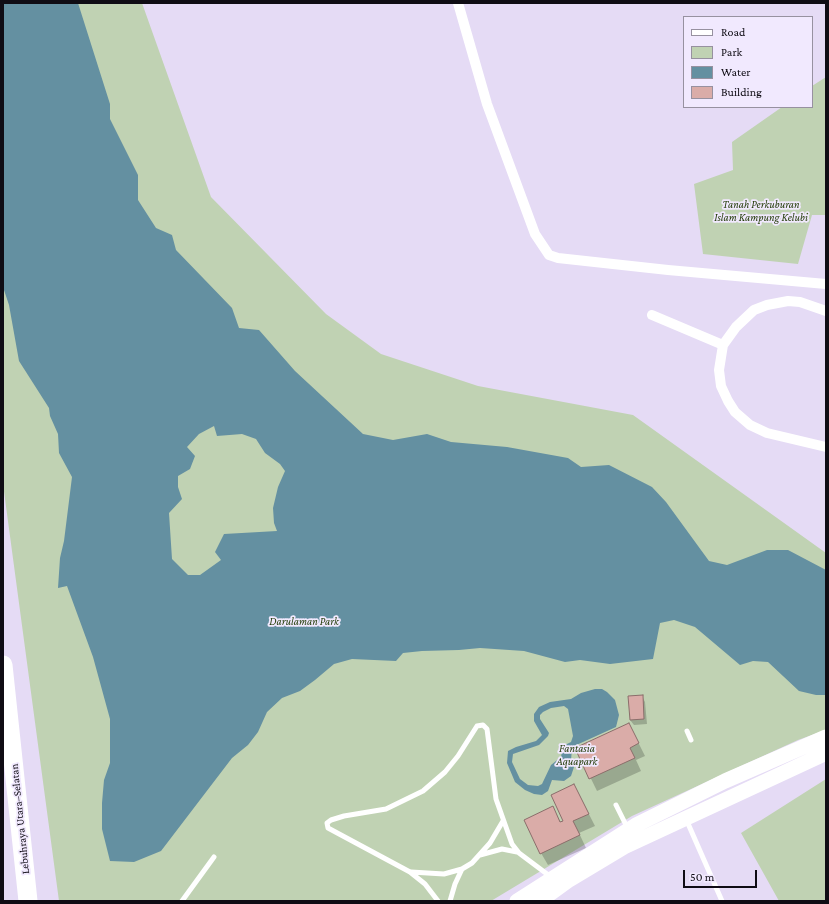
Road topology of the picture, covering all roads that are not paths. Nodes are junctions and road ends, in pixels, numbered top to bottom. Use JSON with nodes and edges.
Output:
{"nodes":[{"id":1,"x":458,"y":3,"type":"edge"},
{"id":2,"x":826,"y":284,"type":"edge"},
{"id":3,"x":826,"y":311,"type":"edge"},
{"id":4,"x":652,"y":315,"type":"dead end"},
{"id":5,"x":724,"y":345,"type":"junction"},
{"id":6,"x":826,"y":447,"type":"edge"},
{"id":7,"x":3,"y":665,"type":"edge"},
{"id":8,"x":688,"y":731,"type":"dead end"},
{"id":9,"x":826,"y":737,"type":"edge"},
{"id":10,"x":691,"y":740,"type":"dead end"},
{"id":11,"x":826,"y":753,"type":"edge"},
{"id":12,"x":616,"y":805,"type":"dead end"},
{"id":13,"x":685,"y":818,"type":"junction"},
{"id":14,"x":503,"y":821,"type":"junction"},
{"id":15,"x":629,"y":830,"type":"junction"},
{"id":16,"x":519,"y":853,"type":"junction"},
{"id":17,"x":479,"y":856,"type":"junction"},
{"id":18,"x":214,"y":857,"type":"dead end"},
{"id":19,"x":462,"y":869,"type":"junction"},
{"id":20,"x":410,"y":872,"type":"junction"},
{"id":21,"x":551,"y":878,"type":"junction"},
{"id":22,"x":28,"y":901,"type":"edge"},
{"id":23,"x":182,"y":901,"type":"edge"},
{"id":24,"x":438,"y":901,"type":"edge"},
{"id":25,"x":450,"y":901,"type":"edge"},
{"id":26,"x":517,"y":901,"type":"edge"},
{"id":27,"x":540,"y":901,"type":"edge"},
{"id":28,"x":722,"y":901,"type":"edge"}],
"edges":[{"from":1,"to":2,"type":"street"},
{"from":3,"to":5,"type":"street"},
{"from":4,"to":5,"type":"street"},
{"from":5,"to":6,"type":"street"},
{"from":7,"to":22,"type":"highway","name":"Lebuhraya Utara–Selatan"},
{"from":8,"to":10,"type":"lane"},
{"from":9,"to":15,"type":"street"},
{"from":11,"to":13,"type":"street"},
{"from":12,"to":15,"type":"lane"},
{"from":13,"to":27,"type":"street"},
{"from":13,"to":28,"type":"lane"},
{"from":14,"to":16,"type":"lane"},
{"from":14,"to":17,"type":"lane"},
{"from":14,"to":20,"type":"lane"},
{"from":15,"to":21,"type":"street"},
{"from":16,"to":17,"type":"lane"},
{"from":16,"to":21,"type":"lane"},
{"from":17,"to":19,"type":"lane"},
{"from":18,"to":23,"type":"lane"},
{"from":19,"to":20,"type":"lane"},
{"from":19,"to":25,"type":"lane"},
{"from":20,"to":24,"type":"lane"},
{"from":21,"to":26,"type":"street"}]}
